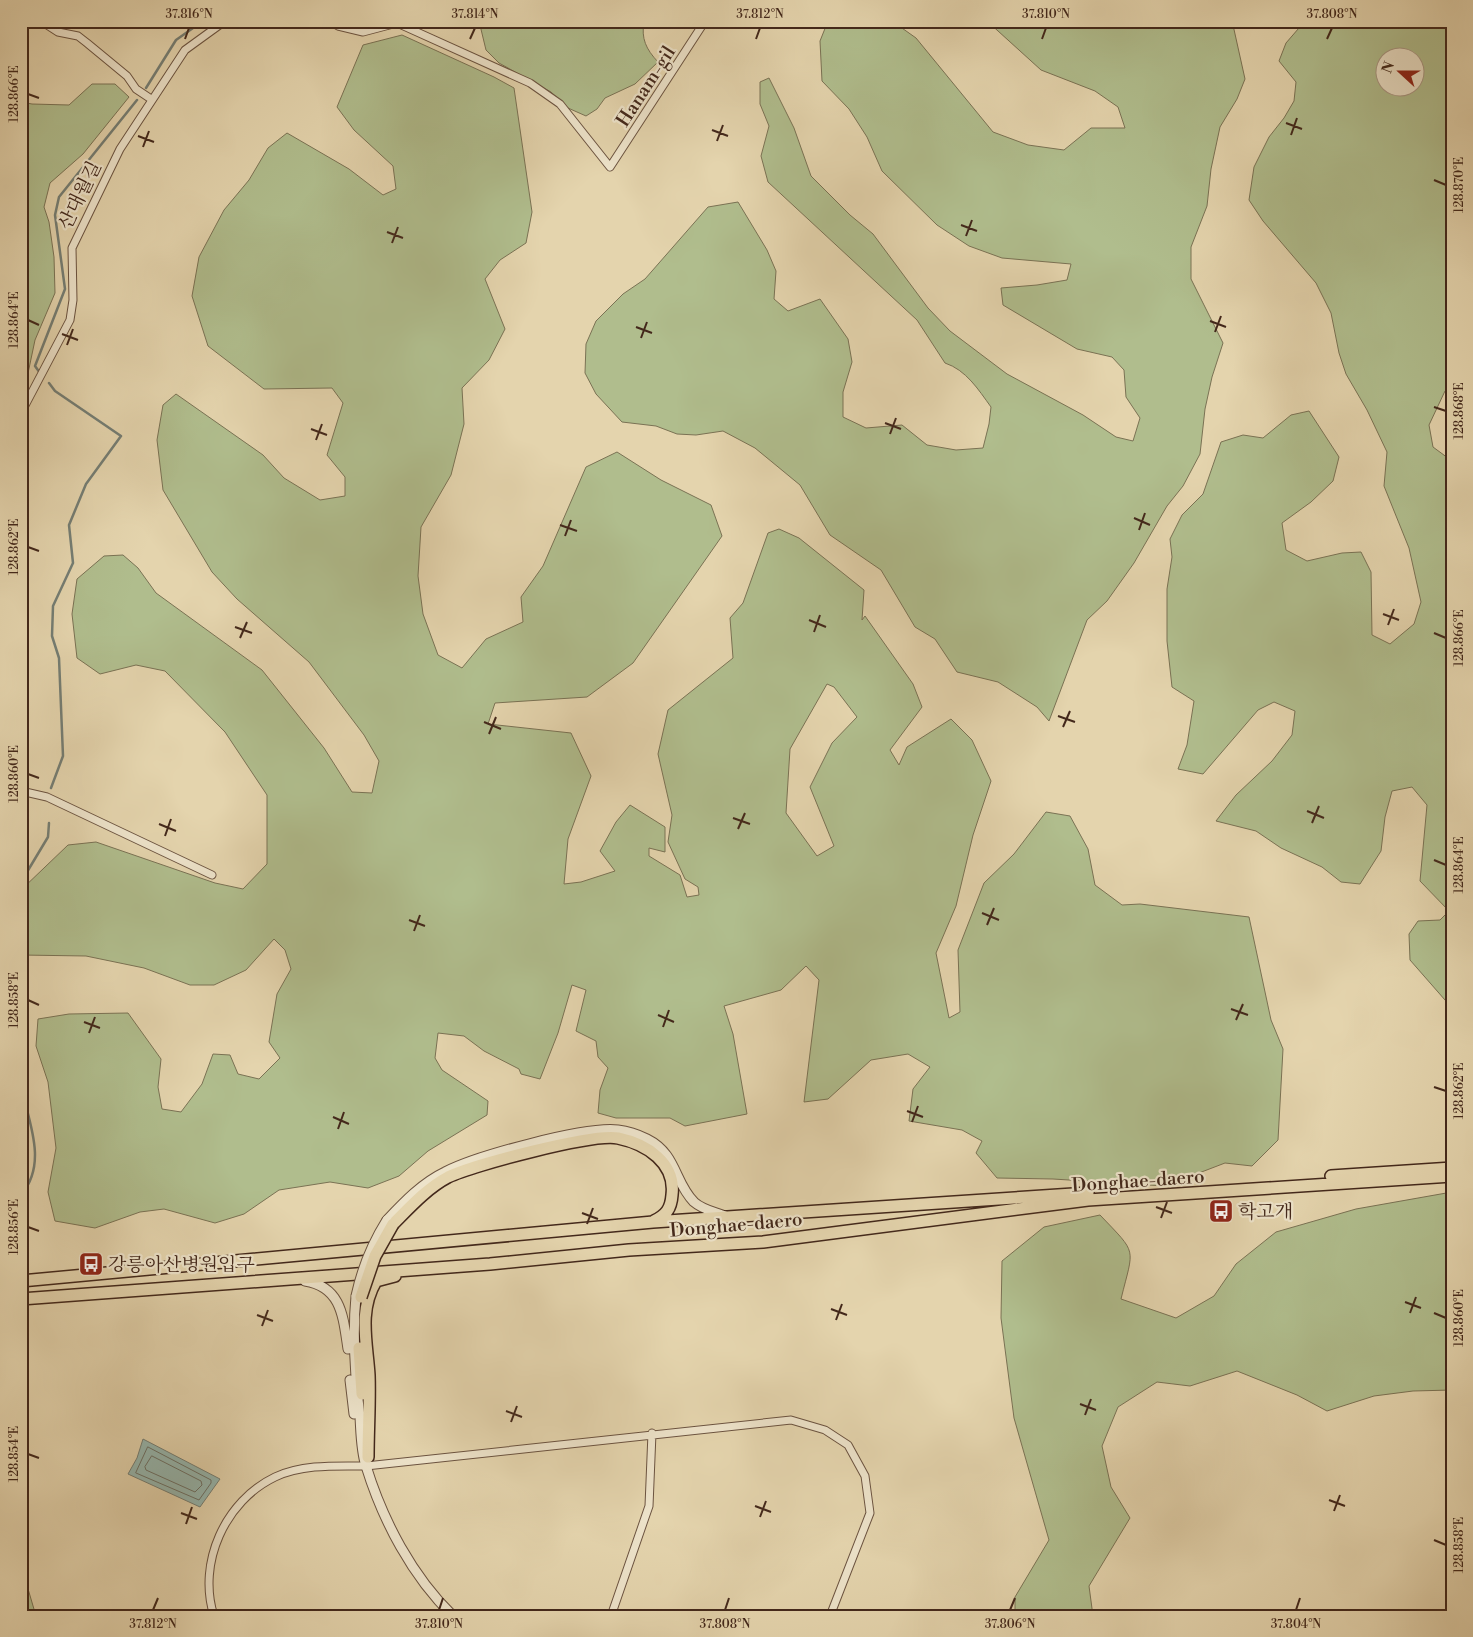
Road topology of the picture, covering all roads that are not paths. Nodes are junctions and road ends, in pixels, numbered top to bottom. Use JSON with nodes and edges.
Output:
{"nodes":[{"id":1,"x":41,"y":21,"type":"edge"},
{"id":2,"x":225,"y":21,"type":"edge"},
{"id":3,"x":330,"y":21,"type":"edge"},
{"id":4,"x":704,"y":21,"type":"edge"},
{"id":5,"x":151,"y":99,"type":"junction"},
{"id":6,"x":21,"y":413,"type":"edge"},
{"id":7,"x":21,"y":791,"type":"edge"},
{"id":8,"x":212,"y":874,"type":"dead end"},
{"id":9,"x":1452,"y":1168,"type":"edge"},
{"id":10,"x":1452,"y":1176,"type":"edge"},
{"id":11,"x":729,"y":1218,"type":"junction"},
{"id":12,"x":390,"y":1222,"type":"junction"},
{"id":13,"x":653,"y":1222,"type":"junction"},
{"id":14,"x":490,"y":1264,"type":"junction"},
{"id":15,"x":21,"y":1281,"type":"edge"},
{"id":16,"x":237,"y":1281,"type":"junction"},
{"id":17,"x":21,"y":1299,"type":"edge"},
{"id":18,"x":652,"y":1433,"type":"junction"},
{"id":19,"x":366,"y":1460,"type":"junction"},
{"id":20,"x":214,"y":1616,"type":"edge"},
{"id":21,"x":453,"y":1616,"type":"edge"},
{"id":22,"x":610,"y":1616,"type":"edge"},
{"id":23,"x":830,"y":1616,"type":"edge"}],
"edges":[{"from":1,"to":5,"type":"street"},
{"from":2,"to":5,"type":"street","name":"산대월길"},
{"from":3,"to":4,"type":"street","name":"Hanam-gil"},
{"from":5,"to":6,"type":"street","name":"산대월길"},
{"from":7,"to":8,"type":"street"},
{"from":9,"to":11,"type":"highway","name":"Donghae-daero"},
{"from":10,"to":14,"type":"highway","name":"Donghae-daero"},
{"from":11,"to":12,"type":"street"},
{"from":11,"to":13,"type":"highway","name":"Donghae-daero"},
{"from":12,"to":13,"type":"highway"},
{"from":12,"to":19,"type":"highway","bridge":true},
{"from":13,"to":15,"type":"highway","name":"Donghae-daero"},
{"from":14,"to":16,"type":"highway","name":"Donghae-daero"},
{"from":14,"to":19,"type":"highway"},
{"from":16,"to":17,"type":"highway","name":"Donghae-daero"},
{"from":16,"to":19,"type":"street"},
{"from":18,"to":19,"type":"street"},
{"from":18,"to":22,"type":"street"},
{"from":18,"to":23,"type":"street"},
{"from":19,"to":20,"type":"street"},
{"from":19,"to":21,"type":"street"}]}
